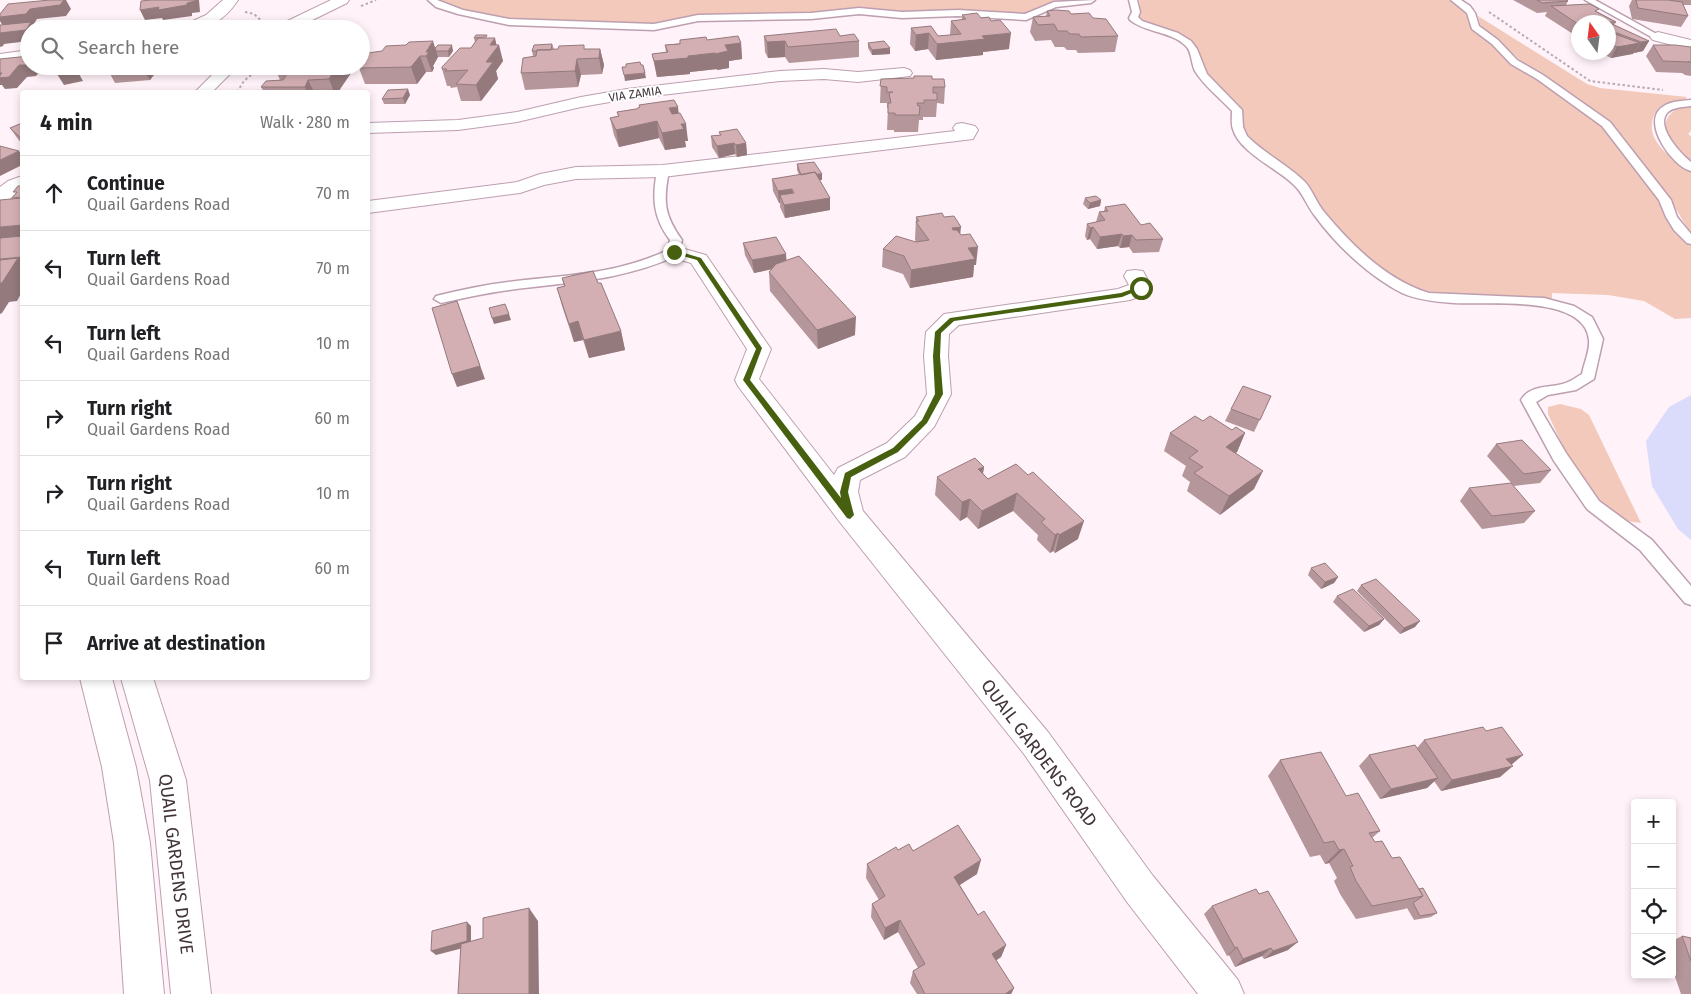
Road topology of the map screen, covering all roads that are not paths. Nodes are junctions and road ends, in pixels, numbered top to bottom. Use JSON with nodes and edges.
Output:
{"nodes":[{"id":1,"x":231,"y":0,"type":"edge"},
{"id":2,"x":432,"y":0,"type":"edge"},
{"id":3,"x":1091,"y":0,"type":"edge"},
{"id":4,"x":1133,"y":0,"type":"edge"},
{"id":5,"x":1455,"y":0,"type":"edge"},
{"id":6,"x":1588,"y":0,"type":"edge"},
{"id":7,"x":347,"y":1,"type":"edge"},
{"id":8,"x":208,"y":20,"type":"edge"},
{"id":9,"x":303,"y":20,"type":"edge"},
{"id":10,"x":316,"y":20,"type":"edge"},
{"id":11,"x":1658,"y":37,"type":"joint"},
{"id":12,"x":1691,"y":45,"type":"edge"},
{"id":13,"x":20,"y":56,"type":"edge"},
{"id":14,"x":0,"y":59,"type":"edge"},
{"id":15,"x":904,"y":73,"type":"dead end"},
{"id":16,"x":221,"y":75,"type":"edge"},
{"id":17,"x":237,"y":75,"type":"edge"},
{"id":18,"x":205,"y":90,"type":"edge"},
{"id":19,"x":224,"y":90,"type":"edge"},
{"id":20,"x":1691,"y":103,"type":"edge"},
{"id":21,"x":370,"y":128,"type":"edge"},
{"id":22,"x":962,"y":128,"type":"dead end"},
{"id":23,"x":1691,"y":168,"type":"edge"},
{"id":24,"x":663,"y":171,"type":"junction"},
{"id":25,"x":20,"y":183,"type":"edge"},
{"id":26,"x":0,"y":197,"type":"edge"},
{"id":27,"x":370,"y":207,"type":"edge"},
{"id":28,"x":1691,"y":240,"type":"edge"},
{"id":29,"x":674,"y":252,"type":"junction"},
{"id":30,"x":1136,"y":276,"type":"dead end"},
{"id":31,"x":441,"y":299,"type":"dead end"},
{"id":32,"x":850,"y":515,"type":"junction"},
{"id":33,"x":1691,"y":598,"type":"edge"},
{"id":34,"x":97,"y":680,"type":"edge"},
{"id":35,"x":138,"y":680,"type":"edge"},
{"id":36,"x":144,"y":994,"type":"edge"},
{"id":37,"x":191,"y":994,"type":"edge"},
{"id":38,"x":1224,"y":994,"type":"edge"}],
"edges":[{"from":1,"to":8,"type":"street"},
{"from":2,"to":3,"type":"lane"},
{"from":4,"to":33,"type":"lane"},
{"from":5,"to":28,"type":"lane"},
{"from":6,"to":11,"type":"lane"},
{"from":7,"to":9,"type":"street"},
{"from":7,"to":10,"type":"street"},
{"from":11,"to":12,"type":"street"},
{"from":13,"to":14,"type":"street"},
{"from":15,"to":21,"type":"street","name":"VIA ZAMIA"},
{"from":16,"to":18,"type":"street"},
{"from":17,"to":19,"type":"street"},
{"from":20,"to":23,"type":"lane"},
{"from":22,"to":24,"type":"street"},
{"from":24,"to":27,"type":"street"},
{"from":24,"to":29,"type":"lane"},
{"from":25,"to":26,"type":"street"},
{"from":29,"to":31,"type":"lane"},
{"from":29,"to":32,"type":"street","name":"QUAIL GARDENS ROAD"},
{"from":30,"to":32,"type":"street","name":"QUAIL GARDENS ROAD"},
{"from":32,"to":38,"type":"street","name":"QUAIL GARDENS ROAD"},
{"from":34,"to":36,"type":"street"},
{"from":35,"to":37,"type":"street","name":"QUAIL GARDENS DRIVE"}]}
